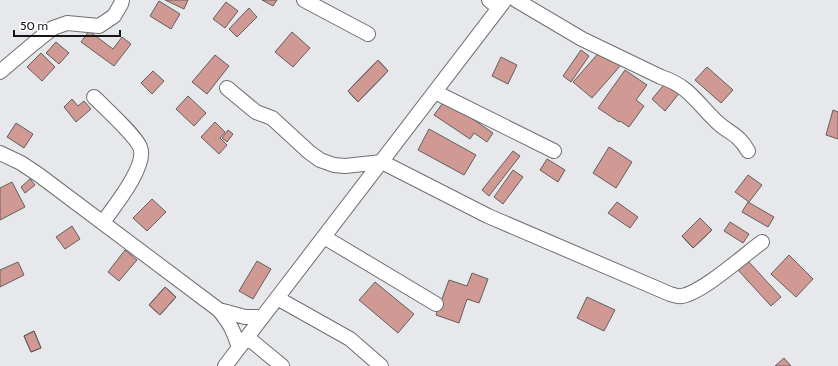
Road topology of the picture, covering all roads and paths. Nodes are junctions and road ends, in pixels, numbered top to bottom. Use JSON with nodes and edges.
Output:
{"nodes":[{"id":1,"x":122,"y":0,"type":"edge"},
{"id":2,"x":304,"y":0,"type":"edge"},
{"id":3,"x":516,"y":0,"type":"edge"},
{"id":4,"x":498,"y":3,"type":"edge"},
{"id":5,"x":368,"y":34,"type":"dead end"},
{"id":6,"x":0,"y":72,"type":"edge"},
{"id":7,"x":227,"y":88,"type":"dead end"},
{"id":8,"x":435,"y":92,"type":"junction"},
{"id":9,"x":94,"y":97,"type":"dead end"},
{"id":10,"x":554,"y":150,"type":"dead end"},
{"id":11,"x":748,"y":151,"type":"dead end"},
{"id":12,"x":0,"y":153,"type":"edge"},
{"id":13,"x":382,"y":162,"type":"junction"},
{"id":14,"x":103,"y":222,"type":"junction"},
{"id":15,"x":324,"y":237,"type":"junction"},
{"id":16,"x":762,"y":242,"type":"dead end"},
{"id":17,"x":277,"y":298,"type":"junction"},
{"id":18,"x":436,"y":304,"type":"dead end"},
{"id":19,"x":219,"y":310,"type":"junction"},
{"id":20,"x":262,"y":318,"type":"junction"},
{"id":21,"x":243,"y":342,"type":"junction"},
{"id":22,"x":225,"y":366,"type":"edge"},
{"id":23,"x":282,"y":366,"type":"edge"},
{"id":24,"x":381,"y":366,"type":"edge"}],
"edges":[{"from":1,"to":6,"type":"street"},
{"from":2,"to":5,"type":"street"},
{"from":3,"to":11,"type":"street"},
{"from":4,"to":8,"type":"street"},
{"from":7,"to":13,"type":"street"},
{"from":8,"to":10,"type":"street"},
{"from":8,"to":13,"type":"street"},
{"from":9,"to":14,"type":"street"},
{"from":12,"to":14,"type":"street"},
{"from":13,"to":15,"type":"street"},
{"from":13,"to":16,"type":"street"},
{"from":14,"to":19,"type":"street"},
{"from":15,"to":17,"type":"street"},
{"from":15,"to":18,"type":"street"},
{"from":17,"to":20,"type":"street"},
{"from":17,"to":24,"type":"street"},
{"from":19,"to":20,"type":"street"},
{"from":19,"to":21,"type":"street"},
{"from":20,"to":21,"type":"street"},
{"from":21,"to":22,"type":"street"},
{"from":21,"to":23,"type":"street"}]}
